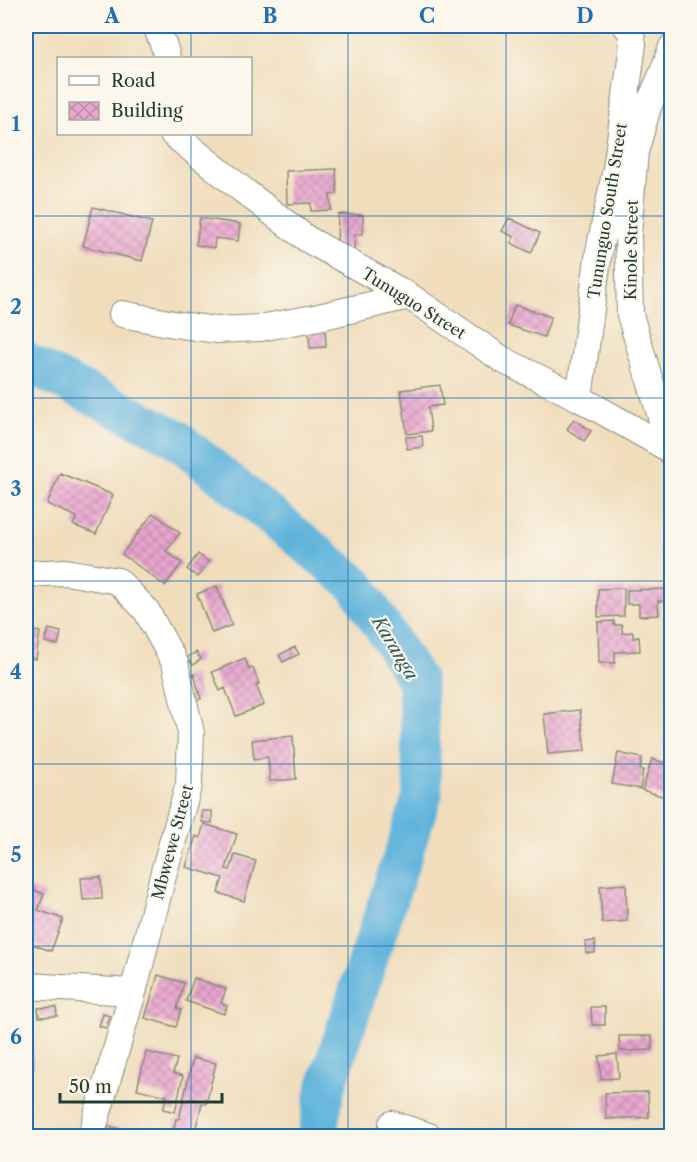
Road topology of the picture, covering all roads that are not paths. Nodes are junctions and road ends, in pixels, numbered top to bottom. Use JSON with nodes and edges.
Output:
{"nodes":[{"id":1,"x":156,"y":26,"type":"edge"},
{"id":2,"x":626,"y":26,"type":"edge"},
{"id":3,"x":672,"y":47,"type":"edge"},
{"id":4,"x":167,"y":57,"type":"edge"},
{"id":5,"x":174,"y":135,"type":"edge"},
{"id":6,"x":409,"y":296,"type":"junction"},
{"id":7,"x":122,"y":314,"type":"dead end"},
{"id":8,"x":579,"y":398,"type":"junction"},
{"id":9,"x":670,"y":451,"type":"edge"},
{"id":10,"x":26,"y":574,"type":"edge"},
{"id":11,"x":26,"y":986,"type":"edge"},
{"id":12,"x":133,"y":992,"type":"junction"},
{"id":13,"x":392,"y":1124,"type":"dead end"},
{"id":14,"x":91,"y":1137,"type":"edge"},
{"id":15,"x":429,"y":1137,"type":"edge"}],
"edges":[{"from":1,"to":4,"type":"street"},
{"from":2,"to":8,"type":"street","name":"Tununguo South Street"},
{"from":3,"to":9,"type":"street","name":"Kinole Street"},
{"from":5,"to":6,"type":"street","name":"Tunuguo Street"},
{"from":6,"to":7,"type":"street"},
{"from":6,"to":8,"type":"street","name":"Tunuguo Street"},
{"from":8,"to":9,"type":"street","name":"Tunuguo Street"},
{"from":10,"to":12,"type":"street","name":"Mbwewe Street"},
{"from":11,"to":12,"type":"street"},
{"from":12,"to":14,"type":"street","name":"Mbwewe Street"},
{"from":13,"to":15,"type":"street"}]}
